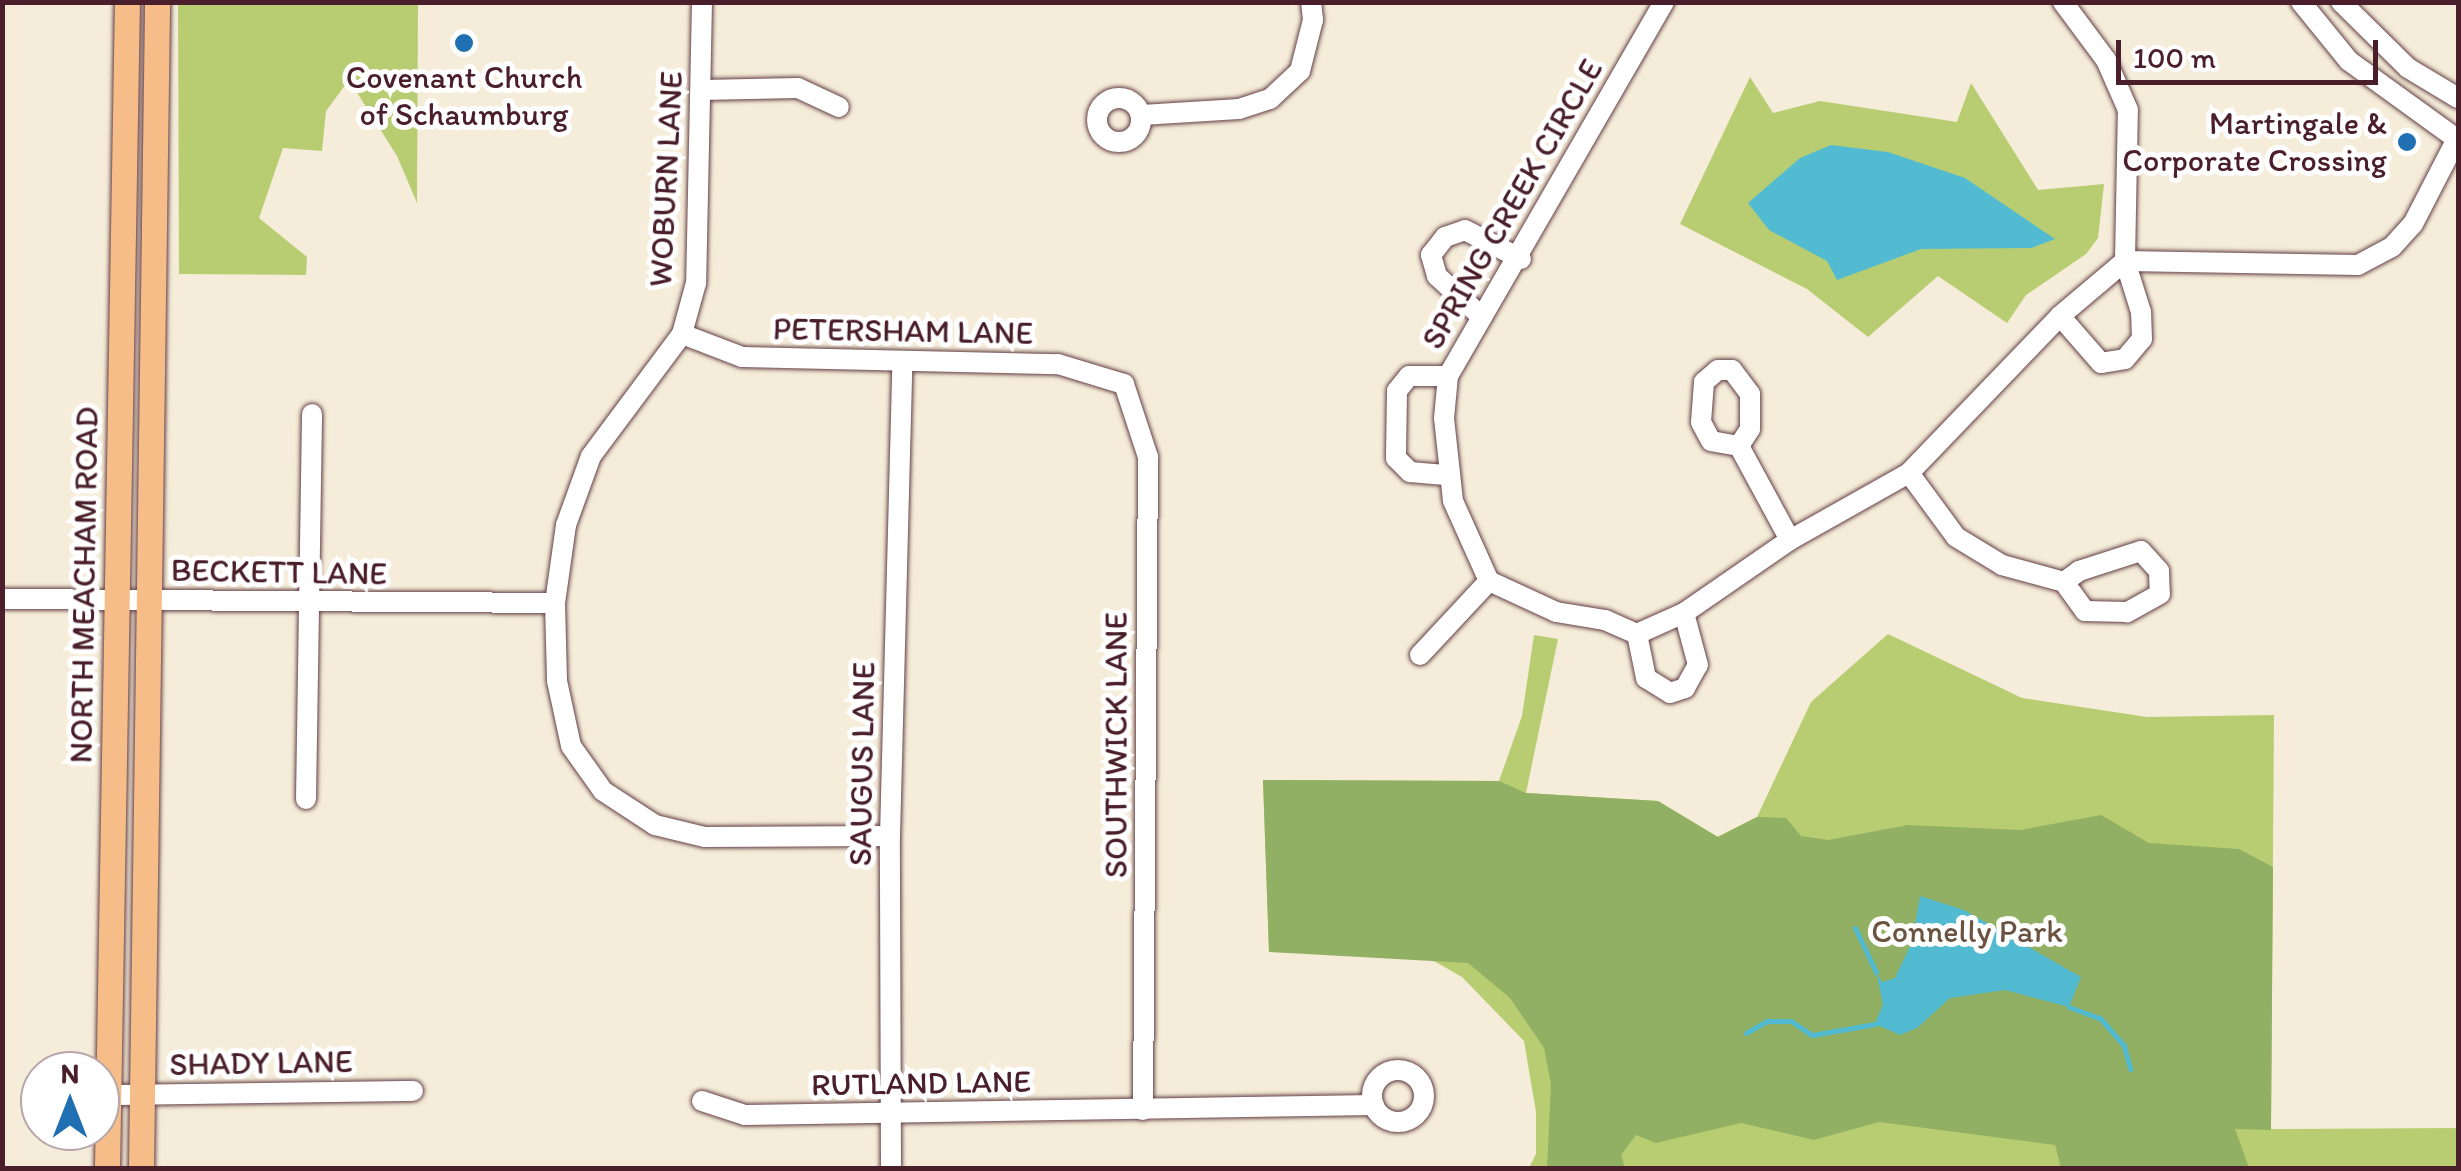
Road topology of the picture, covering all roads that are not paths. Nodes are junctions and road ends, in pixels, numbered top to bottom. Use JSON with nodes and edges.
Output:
{"nodes":[{"id":1,"x":126,"y":2,"type":"edge"},
{"id":2,"x":157,"y":2,"type":"edge"},
{"id":3,"x":702,"y":2,"type":"edge"},
{"id":4,"x":1311,"y":2,"type":"edge"},
{"id":5,"x":1664,"y":2,"type":"edge"},
{"id":6,"x":2063,"y":2,"type":"edge"},
{"id":7,"x":2300,"y":2,"type":"edge"},
{"id":8,"x":2341,"y":2,"type":"edge"},
{"id":9,"x":700,"y":90,"type":"junction"},
{"id":10,"x":2458,"y":98,"type":"edge"},
{"id":11,"x":839,"y":107,"type":"dead end"},
{"id":12,"x":1142,"y":115,"type":"dead end"},
{"id":13,"x":2458,"y":139,"type":"edge"},
{"id":14,"x":1521,"y":259,"type":"junction"},
{"id":15,"x":2125,"y":261,"type":"junction"},
{"id":16,"x":2060,"y":316,"type":"junction"},
{"id":17,"x":1482,"y":317,"type":"junction"},
{"id":18,"x":682,"y":334,"type":"junction"},
{"id":19,"x":902,"y":362,"type":"junction"},
{"id":20,"x":1448,"y":376,"type":"junction"},
{"id":21,"x":1124,"y":384,"type":"joint"},
{"id":22,"x":312,"y":414,"type":"dead end"},
{"id":23,"x":1739,"y":446,"type":"dead end"},
{"id":24,"x":1909,"y":473,"type":"junction"},
{"id":25,"x":1448,"y":475,"type":"junction"},
{"id":26,"x":1790,"y":540,"type":"junction"},
{"id":27,"x":1490,"y":581,"type":"junction"},
{"id":28,"x":2064,"y":582,"type":"dead end"},
{"id":29,"x":2,"y":599,"type":"edge"},
{"id":30,"x":116,"y":599,"type":"junction"},
{"id":31,"x":147,"y":600,"type":"junction"},
{"id":32,"x":554,"y":603,"type":"junction"},
{"id":33,"x":308,"y":604,"type":"junction"},
{"id":34,"x":1684,"y":612,"type":"junction"},
{"id":35,"x":1636,"y":634,"type":"junction"},
{"id":36,"x":1420,"y":656,"type":"dead end"},
{"id":37,"x":306,"y":800,"type":"dead end"},
{"id":38,"x":890,"y":836,"type":"junction"},
{"id":39,"x":111,"y":1051,"type":"edge"},
{"id":40,"x":413,"y":1091,"type":"dead end"},
{"id":41,"x":120,"y":1095,"type":"edge"},
{"id":42,"x":142,"y":1095,"type":"junction"},
{"id":43,"x":702,"y":1102,"type":"dead end"},
{"id":44,"x":1374,"y":1105,"type":"dead end"},
{"id":45,"x":1143,"y":1110,"type":"junction"},
{"id":46,"x":890,"y":1115,"type":"junction"},
{"id":47,"x":140,"y":1168,"type":"edge"},
{"id":48,"x":891,"y":1168,"type":"edge"}],
"edges":[{"from":1,"to":30,"type":"main road","name":"NORTH MEACHAM ROAD"},
{"from":2,"to":31,"type":"main road","name":"NORTH MEACHAM ROAD"},
{"from":3,"to":9,"type":"street","name":"WOBURN LANE"},
{"from":4,"to":12,"type":"street"},
{"from":5,"to":14,"type":"street","name":"SPRING CREEK CIRCLE"},
{"from":6,"to":15,"type":"street"},
{"from":7,"to":13,"type":"street"},
{"from":8,"to":10,"type":"street"},
{"from":9,"to":11,"type":"street"},
{"from":9,"to":18,"type":"street","name":"WOBURN LANE"},
{"from":13,"to":15,"type":"street"},
{"from":14,"to":17,"type":"street","name":"SPRING CREEK CIRCLE"},
{"from":14,"to":17,"type":"street"},
{"from":15,"to":16,"type":"street"},
{"from":15,"to":16,"type":"street"},
{"from":16,"to":24,"type":"street"},
{"from":17,"to":20,"type":"street","name":"SPRING CREEK CIRCLE"},
{"from":18,"to":19,"type":"street","name":"PETERSHAM LANE"},
{"from":18,"to":32,"type":"street","name":"WOBURN LANE"},
{"from":19,"to":21,"type":"street","name":"PETERSHAM LANE"},
{"from":19,"to":38,"type":"street","name":"SAUGUS LANE"},
{"from":20,"to":25,"type":"street","name":"SPRING CREEK CIRCLE"},
{"from":20,"to":25,"type":"street"},
{"from":21,"to":45,"type":"street","name":"SOUTHWICK LANE"},
{"from":22,"to":33,"type":"street"},
{"from":23,"to":26,"type":"street"},
{"from":24,"to":26,"type":"street"},
{"from":24,"to":28,"type":"street"},
{"from":25,"to":27,"type":"street","name":"SPRING CREEK CIRCLE"},
{"from":26,"to":34,"type":"street"},
{"from":27,"to":35,"type":"street"},
{"from":27,"to":36,"type":"street"},
{"from":29,"to":30,"type":"street","name":"BECKETT LANE"},
{"from":30,"to":31,"type":"street","name":"BECKETT LANE"},
{"from":30,"to":39,"type":"main road","name":"NORTH MEACHAM ROAD"},
{"from":31,"to":33,"type":"street","name":"BECKETT LANE"},
{"from":31,"to":42,"type":"main road","name":"NORTH MEACHAM ROAD"},
{"from":32,"to":33,"type":"street","name":"BECKETT LANE"},
{"from":32,"to":38,"type":"street","name":"WOBURN LANE"},
{"from":33,"to":37,"type":"street"},
{"from":34,"to":35,"type":"street"},
{"from":34,"to":35,"type":"street"},
{"from":38,"to":46,"type":"street","name":"SAUGUS LANE"},
{"from":40,"to":42,"type":"street","name":"SHADY LANE"},
{"from":41,"to":42,"type":"street","name":"SHADY LANE"},
{"from":42,"to":47,"type":"main road","name":"NORTH MEACHAM ROAD"},
{"from":43,"to":46,"type":"street","name":"RUTLAND LANE"},
{"from":44,"to":45,"type":"street","name":"RUTLAND LANE"},
{"from":45,"to":46,"type":"street","name":"RUTLAND LANE"},
{"from":46,"to":48,"type":"street","name":"SAUGUS LANE"}]}
